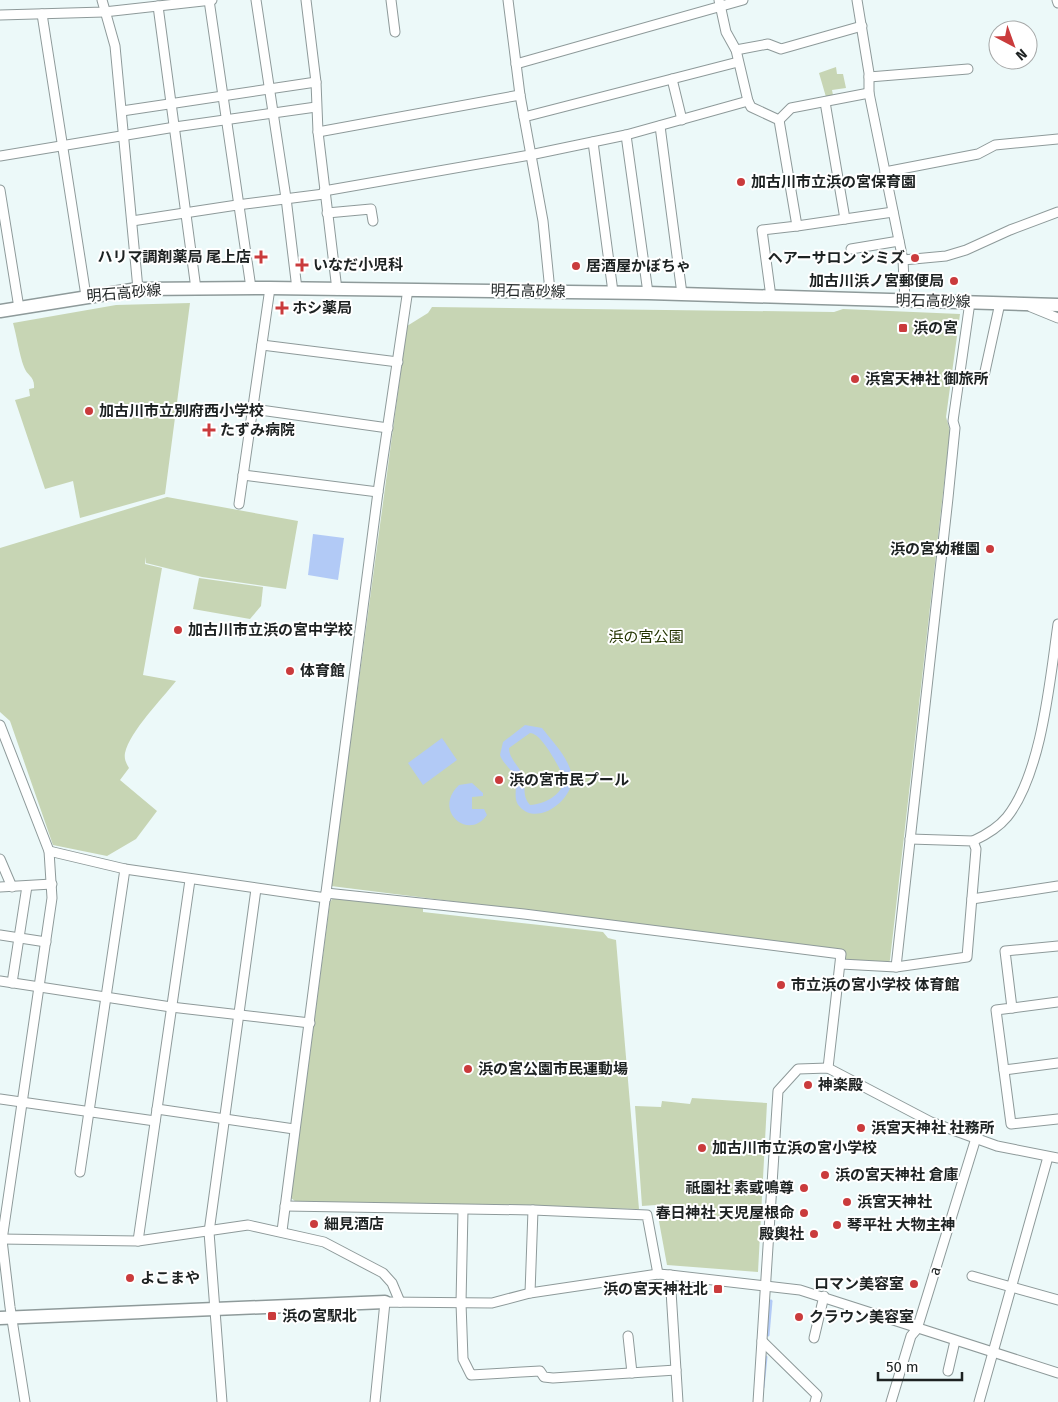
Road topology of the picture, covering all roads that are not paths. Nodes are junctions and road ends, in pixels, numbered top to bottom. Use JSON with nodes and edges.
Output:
{"nodes":[{"id":1,"x":102,"y":0,"type":"edge"},
{"id":2,"x":208,"y":0,"type":"edge"},
{"id":3,"x":212,"y":0,"type":"edge"},
{"id":4,"x":256,"y":0,"type":"edge"},
{"id":5,"x":306,"y":0,"type":"edge"},
{"id":6,"x":391,"y":0,"type":"edge"},
{"id":7,"x":508,"y":0,"type":"edge"},
{"id":8,"x":743,"y":0,"type":"edge"},
{"id":9,"x":857,"y":0,"type":"edge"},
{"id":10,"x":720,"y":2,"type":"edge"},
{"id":11,"x":158,"y":6,"type":"junction"},
{"id":12,"x":104,"y":12,"type":"junction"},
{"id":13,"x":42,"y":14,"type":"junction"},
{"id":14,"x":0,"y":15,"type":"edge"},
{"id":15,"x":404,"y":22,"type":"dead end"},
{"id":16,"x":862,"y":26,"type":"junction"},
{"id":17,"x":736,"y":50,"type":"junction"},
{"id":18,"x":738,"y":62,"type":"junction"},
{"id":19,"x":516,"y":64,"type":"junction"},
{"id":20,"x":968,"y":69,"type":"dead end"},
{"id":21,"x":869,"y":77,"type":"junction"},
{"id":22,"x":672,"y":79,"type":"junction"},
{"id":23,"x":316,"y":82,"type":"junction"},
{"id":24,"x":269,"y":89,"type":"junction"},
{"id":25,"x":869,"y":93,"type":"junction"},
{"id":26,"x":520,"y":95,"type":"junction"},
{"id":27,"x":223,"y":96,"type":"junction"},
{"id":28,"x":748,"y":101,"type":"junction"},
{"id":29,"x":825,"y":102,"type":"junction"},
{"id":30,"x":171,"y":104,"type":"junction"},
{"id":31,"x":316,"y":107,"type":"junction"},
{"id":32,"x":122,"y":111,"type":"junction"},
{"id":33,"x":272,"y":113,"type":"junction"},
{"id":34,"x":524,"y":117,"type":"junction"},
{"id":35,"x":226,"y":119,"type":"junction"},
{"id":36,"x":682,"y":120,"type":"junction"},
{"id":37,"x":779,"y":120,"type":"junction"},
{"id":38,"x":660,"y":126,"type":"junction"},
{"id":39,"x":174,"y":127,"type":"junction"},
{"id":40,"x":318,"y":132,"type":"junction"},
{"id":41,"x":626,"y":135,"type":"junction"},
{"id":42,"x":122,"y":136,"type":"junction"},
{"id":43,"x":1058,"y":139,"type":"edge"},
{"id":44,"x":593,"y":142,"type":"junction"},
{"id":45,"x":64,"y":146,"type":"junction"},
{"id":46,"x":0,"y":156,"type":"edge"},
{"id":47,"x":530,"y":156,"type":"junction"},
{"id":48,"x":885,"y":172,"type":"junction"},
{"id":49,"x":0,"y":190,"type":"edge"},
{"id":50,"x":324,"y":193,"type":"junction"},
{"id":51,"x":286,"y":198,"type":"junction"},
{"id":52,"x":238,"y":205,"type":"junction"},
{"id":53,"x":187,"y":212,"type":"junction"},
{"id":54,"x":893,"y":212,"type":"junction"},
{"id":55,"x":1058,"y":212,"type":"edge"},
{"id":56,"x":327,"y":213,"type":"junction"},
{"id":57,"x":845,"y":219,"type":"junction"},
{"id":58,"x":132,"y":221,"type":"junction"},
{"id":59,"x":372,"y":222,"type":"dead end"},
{"id":60,"x":797,"y":226,"type":"junction"},
{"id":61,"x":899,"y":241,"type":"junction"},
{"id":62,"x":851,"y":249,"type":"dead end"},
{"id":63,"x":903,"y":260,"type":"junction"},
{"id":64,"x":251,"y":288,"type":"junction"},
{"id":65,"x":270,"y":288,"type":"junction"},
{"id":66,"x":138,"y":289,"type":"junction"},
{"id":67,"x":196,"y":289,"type":"junction"},
{"id":68,"x":297,"y":289,"type":"junction"},
{"id":69,"x":408,"y":289,"type":"junction"},
{"id":70,"x":337,"y":290,"type":"junction"},
{"id":71,"x":550,"y":291,"type":"junction"},
{"id":72,"x":613,"y":292,"type":"junction"},
{"id":73,"x":648,"y":293,"type":"junction"},
{"id":74,"x":682,"y":294,"type":"junction"},
{"id":75,"x":86,"y":296,"type":"junction"},
{"id":76,"x":771,"y":297,"type":"junction"},
{"id":77,"x":905,"y":301,"type":"junction"},
{"id":78,"x":970,"y":302,"type":"junction"},
{"id":79,"x":1000,"y":303,"type":"junction"},
{"id":80,"x":1024,"y":304,"type":"junction"},
{"id":81,"x":1058,"y":305,"type":"edge"},
{"id":82,"x":19,"y":308,"type":"junction"},
{"id":83,"x":0,"y":311,"type":"edge"},
{"id":84,"x":1058,"y":318,"type":"edge"},
{"id":85,"x":262,"y":345,"type":"junction"},
{"id":86,"x":398,"y":362,"type":"junction"},
{"id":87,"x":984,"y":376,"type":"dead end"},
{"id":88,"x":252,"y":409,"type":"junction"},
{"id":89,"x":388,"y":428,"type":"junction"},
{"id":90,"x":243,"y":475,"type":"junction"},
{"id":91,"x":378,"y":492,"type":"junction"},
{"id":92,"x":239,"y":504,"type":"dead end"},
{"id":93,"x":1058,"y":624,"type":"edge"},
{"id":94,"x":1055,"y":662,"type":"edge"},
{"id":95,"x":0,"y":726,"type":"edge"},
{"id":96,"x":910,"y":839,"type":"junction"},
{"id":97,"x":973,"y":841,"type":"junction"},
{"id":98,"x":49,"y":852,"type":"junction"},
{"id":99,"x":0,"y":859,"type":"edge"},
{"id":100,"x":124,"y":869,"type":"junction"},
{"id":101,"x":190,"y":880,"type":"junction"},
{"id":102,"x":52,"y":884,"type":"junction"},
{"id":103,"x":27,"y":886,"type":"junction"},
{"id":104,"x":1058,"y":886,"type":"edge"},
{"id":105,"x":0,"y":887,"type":"edge"},
{"id":106,"x":12,"y":887,"type":"junction"},
{"id":107,"x":256,"y":889,"type":"junction"},
{"id":108,"x":326,"y":896,"type":"junction"},
{"id":109,"x":972,"y":899,"type":"junction"},
{"id":110,"x":0,"y":935,"type":"edge"},
{"id":111,"x":19,"y":938,"type":"junction"},
{"id":112,"x":46,"y":942,"type":"junction"},
{"id":113,"x":1058,"y":946,"type":"edge"},
{"id":114,"x":840,"y":964,"type":"junction"},
{"id":115,"x":896,"y":967,"type":"junction"},
{"id":116,"x":0,"y":981,"type":"edge"},
{"id":117,"x":12,"y":983,"type":"junction"},
{"id":118,"x":39,"y":987,"type":"junction"},
{"id":119,"x":104,"y":997,"type":"junction"},
{"id":120,"x":1058,"y":1002,"type":"edge"},
{"id":121,"x":171,"y":1007,"type":"junction"},
{"id":122,"x":1012,"y":1008,"type":"junction"},
{"id":123,"x":239,"y":1015,"type":"junction"},
{"id":124,"x":310,"y":1023,"type":"junction"},
{"id":125,"x":1058,"y":1064,"type":"edge"},
{"id":126,"x":828,"y":1068,"type":"junction"},
{"id":127,"x":1004,"y":1070,"type":"junction"},
{"id":128,"x":0,"y":1099,"type":"edge"},
{"id":129,"x":23,"y":1103,"type":"junction"},
{"id":130,"x":157,"y":1108,"type":"junction"},
{"id":131,"x":90,"y":1111,"type":"junction"},
{"id":132,"x":224,"y":1118,"type":"junction"},
{"id":133,"x":1058,"y":1118,"type":"edge"},
{"id":134,"x":155,"y":1121,"type":"junction"},
{"id":135,"x":294,"y":1129,"type":"junction"},
{"id":136,"x":976,"y":1138,"type":"junction"},
{"id":137,"x":1048,"y":1157,"type":"junction"},
{"id":138,"x":1058,"y":1158,"type":"edge"},
{"id":139,"x":80,"y":1172,"type":"dead end"},
{"id":140,"x":5,"y":1191,"type":"edge"},
{"id":141,"x":285,"y":1206,"type":"junction"},
{"id":142,"x":462,"y":1210,"type":"junction"},
{"id":143,"x":533,"y":1210,"type":"junction"},
{"id":144,"x":282,"y":1231,"type":"junction"},
{"id":145,"x":209,"y":1232,"type":"junction"},
{"id":146,"x":1,"y":1240,"type":"edge"},
{"id":147,"x":138,"y":1241,"type":"junction"},
{"id":148,"x":658,"y":1274,"type":"junction"},
{"id":149,"x":670,"y":1275,"type":"junction"},
{"id":150,"x":972,"y":1276,"type":"dead end"},
{"id":151,"x":765,"y":1286,"type":"junction"},
{"id":152,"x":1013,"y":1288,"type":"junction"},
{"id":153,"x":530,"y":1293,"type":"junction"},
{"id":154,"x":824,"y":1296,"type":"junction"},
{"id":155,"x":1058,"y":1300,"type":"edge"},
{"id":156,"x":385,"y":1302,"type":"junction"},
{"id":157,"x":400,"y":1302,"type":"junction"},
{"id":158,"x":461,"y":1303,"type":"junction"},
{"id":159,"x":215,"y":1309,"type":"junction"},
{"id":160,"x":6,"y":1318,"type":"edge"},
{"id":161,"x":917,"y":1329,"type":"junction"},
{"id":162,"x":628,"y":1336,"type":"dead end"},
{"id":163,"x":814,"y":1338,"type":"dead end"},
{"id":164,"x":955,"y":1341,"type":"junction"},
{"id":165,"x":762,"y":1342,"type":"junction"},
{"id":166,"x":993,"y":1353,"type":"junction"},
{"id":167,"x":676,"y":1370,"type":"junction"},
{"id":168,"x":948,"y":1371,"type":"dead end"},
{"id":169,"x":632,"y":1373,"type":"junction"},
{"id":170,"x":1058,"y":1373,"type":"edge"},
{"id":171,"x":25,"y":1402,"type":"edge"},
{"id":172,"x":222,"y":1402,"type":"edge"},
{"id":173,"x":376,"y":1402,"type":"edge"},
{"id":174,"x":678,"y":1402,"type":"edge"},
{"id":175,"x":758,"y":1402,"type":"edge"},
{"id":176,"x":815,"y":1402,"type":"edge"},
{"id":177,"x":891,"y":1402,"type":"edge"},
{"id":178,"x":979,"y":1402,"type":"edge"}],
"edges":[{"from":1,"to":12,"type":"street"},
{"from":2,"to":3,"type":"street"},
{"from":2,"to":11,"type":"street"},
{"from":2,"to":27,"type":"street"},
{"from":4,"to":24,"type":"street"},
{"from":5,"to":23,"type":"street"},
{"from":6,"to":15,"type":"street"},
{"from":7,"to":19,"type":"street"},
{"from":8,"to":10,"type":"street"},
{"from":9,"to":16,"type":"street"},
{"from":10,"to":17,"type":"street"},
{"from":10,"to":19,"type":"street"},
{"from":11,"to":12,"type":"street"},
{"from":11,"to":30,"type":"street"},
{"from":12,"to":13,"type":"street"},
{"from":12,"to":32,"type":"street"},
{"from":13,"to":14,"type":"street"},
{"from":13,"to":45,"type":"street"},
{"from":16,"to":17,"type":"street"},
{"from":16,"to":21,"type":"street"},
{"from":17,"to":18,"type":"street"},
{"from":18,"to":22,"type":"street"},
{"from":18,"to":28,"type":"street"},
{"from":19,"to":26,"type":"street"},
{"from":20,"to":21,"type":"street"},
{"from":21,"to":25,"type":"street"},
{"from":22,"to":34,"type":"street"},
{"from":22,"to":36,"type":"street"},
{"from":23,"to":24,"type":"street"},
{"from":23,"to":31,"type":"street"},
{"from":24,"to":27,"type":"street"},
{"from":24,"to":33,"type":"street"},
{"from":25,"to":29,"type":"street"},
{"from":25,"to":48,"type":"street"},
{"from":26,"to":34,"type":"street"},
{"from":26,"to":40,"type":"street"},
{"from":27,"to":30,"type":"street"},
{"from":27,"to":35,"type":"street"},
{"from":28,"to":36,"type":"street"},
{"from":28,"to":37,"type":"street"},
{"from":29,"to":37,"type":"street"},
{"from":29,"to":57,"type":"street"},
{"from":30,"to":32,"type":"street"},
{"from":30,"to":39,"type":"street"},
{"from":31,"to":33,"type":"street"},
{"from":31,"to":40,"type":"street"},
{"from":32,"to":42,"type":"street"},
{"from":33,"to":35,"type":"street"},
{"from":33,"to":51,"type":"street"},
{"from":34,"to":47,"type":"street"},
{"from":35,"to":39,"type":"street"},
{"from":35,"to":52,"type":"street"},
{"from":36,"to":38,"type":"street"},
{"from":37,"to":60,"type":"street"},
{"from":38,"to":41,"type":"street"},
{"from":38,"to":74,"type":"street"},
{"from":39,"to":42,"type":"street"},
{"from":39,"to":53,"type":"street"},
{"from":40,"to":50,"type":"street"},
{"from":41,"to":44,"type":"street"},
{"from":41,"to":73,"type":"street"},
{"from":42,"to":45,"type":"street"},
{"from":42,"to":58,"type":"street"},
{"from":43,"to":48,"type":"street"},
{"from":44,"to":47,"type":"street"},
{"from":44,"to":72,"type":"street"},
{"from":45,"to":46,"type":"street"},
{"from":45,"to":75,"type":"street"},
{"from":47,"to":50,"type":"street"},
{"from":47,"to":71,"type":"street"},
{"from":48,"to":54,"type":"street"},
{"from":49,"to":82,"type":"street"},
{"from":50,"to":51,"type":"street"},
{"from":50,"to":56,"type":"street"},
{"from":51,"to":52,"type":"street"},
{"from":51,"to":68,"type":"street"},
{"from":52,"to":53,"type":"street"},
{"from":52,"to":64,"type":"street"},
{"from":53,"to":58,"type":"street"},
{"from":53,"to":67,"type":"street"},
{"from":54,"to":57,"type":"street"},
{"from":54,"to":61,"type":"street"},
{"from":55,"to":63,"type":"street"},
{"from":56,"to":59,"type":"street"},
{"from":56,"to":70,"type":"street"},
{"from":57,"to":60,"type":"street"},
{"from":58,"to":66,"type":"street"},
{"from":60,"to":76,"type":"street"},
{"from":61,"to":62,"type":"street"},
{"from":61,"to":63,"type":"street"},
{"from":63,"to":77,"type":"street"},
{"from":64,"to":65,"type":"main road","name":"明石高砂線"},
{"from":64,"to":67,"type":"main road","name":"明石高砂線"},
{"from":65,"to":68,"type":"main road","name":"明石高砂線"},
{"from":65,"to":85,"type":"street"},
{"from":66,"to":67,"type":"main road","name":"明石高砂線"},
{"from":66,"to":75,"type":"main road","name":"明石高砂線"},
{"from":68,"to":70,"type":"main road","name":"明石高砂線"},
{"from":69,"to":70,"type":"main road","name":"明石高砂線"},
{"from":69,"to":71,"type":"main road","name":"明石高砂線"},
{"from":69,"to":86,"type":"street"},
{"from":71,"to":72,"type":"main road","name":"明石高砂線"},
{"from":72,"to":73,"type":"main road","name":"明石高砂線"},
{"from":73,"to":74,"type":"main road","name":"明石高砂線"},
{"from":74,"to":76,"type":"main road","name":"明石高砂線"},
{"from":75,"to":82,"type":"main road","name":"明石高砂線"},
{"from":76,"to":77,"type":"main road","name":"明石高砂線"},
{"from":77,"to":78,"type":"main road","name":"明石高砂線"},
{"from":78,"to":79,"type":"main road","name":"明石高砂線"},
{"from":78,"to":96,"type":"street"},
{"from":79,"to":80,"type":"main road","name":"明石高砂線"},
{"from":79,"to":87,"type":"street"},
{"from":80,"to":81,"type":"main road","name":"明石高砂線"},
{"from":80,"to":84,"type":"street"},
{"from":82,"to":83,"type":"main road","name":"明石高砂線"},
{"from":85,"to":86,"type":"street"},
{"from":85,"to":88,"type":"street"},
{"from":86,"to":89,"type":"street"},
{"from":88,"to":89,"type":"street"},
{"from":88,"to":90,"type":"street"},
{"from":89,"to":91,"type":"street"},
{"from":90,"to":91,"type":"street"},
{"from":90,"to":92,"type":"street"},
{"from":91,"to":108,"type":"street"},
{"from":93,"to":94,"type":"street"},
{"from":94,"to":97,"type":"street"},
{"from":95,"to":98,"type":"street"},
{"from":96,"to":97,"type":"street"},
{"from":96,"to":115,"type":"street"},
{"from":97,"to":109,"type":"street"},
{"from":98,"to":100,"type":"street"},
{"from":98,"to":102,"type":"street"},
{"from":99,"to":106,"type":"street"},
{"from":100,"to":101,"type":"street"},
{"from":100,"to":119,"type":"street"},
{"from":101,"to":107,"type":"street"},
{"from":101,"to":121,"type":"street"},
{"from":102,"to":103,"type":"street"},
{"from":102,"to":112,"type":"street"},
{"from":103,"to":106,"type":"street"},
{"from":103,"to":111,"type":"street"},
{"from":104,"to":109,"type":"street"},
{"from":105,"to":106,"type":"street"},
{"from":107,"to":108,"type":"street"},
{"from":107,"to":123,"type":"street"},
{"from":108,"to":114,"type":"street"},
{"from":108,"to":124,"type":"street"},
{"from":109,"to":115,"type":"street"},
{"from":110,"to":111,"type":"street"},
{"from":111,"to":112,"type":"street"},
{"from":111,"to":117,"type":"street"},
{"from":112,"to":118,"type":"street"},
{"from":113,"to":122,"type":"street"},
{"from":114,"to":115,"type":"street"},
{"from":114,"to":126,"type":"street"},
{"from":116,"to":117,"type":"street"},
{"from":117,"to":118,"type":"street"},
{"from":118,"to":119,"type":"street"},
{"from":118,"to":129,"type":"street"},
{"from":119,"to":121,"type":"street"},
{"from":119,"to":131,"type":"street"},
{"from":120,"to":122,"type":"street"},
{"from":121,"to":123,"type":"street"},
{"from":121,"to":130,"type":"street"},
{"from":122,"to":127,"type":"street"},
{"from":123,"to":124,"type":"street"},
{"from":123,"to":132,"type":"street"},
{"from":124,"to":135,"type":"street"},
{"from":125,"to":127,"type":"street"},
{"from":126,"to":136,"type":"street"},
{"from":126,"to":151,"type":"street"},
{"from":127,"to":133,"type":"street"},
{"from":128,"to":129,"type":"street"},
{"from":129,"to":131,"type":"street"},
{"from":129,"to":140,"type":"street"},
{"from":130,"to":132,"type":"street"},
{"from":130,"to":134,"type":"street"},
{"from":131,"to":134,"type":"street"},
{"from":131,"to":139,"type":"street"},
{"from":132,"to":135,"type":"street"},
{"from":132,"to":145,"type":"street"},
{"from":134,"to":147,"type":"street"},
{"from":135,"to":141,"type":"street"},
{"from":136,"to":137,"type":"street"},
{"from":136,"to":161,"type":"street","name":"a"},
{"from":137,"to":138,"type":"street"},
{"from":137,"to":152,"type":"street"},
{"from":140,"to":146,"type":"street"},
{"from":141,"to":142,"type":"street"},
{"from":141,"to":144,"type":"street"},
{"from":142,"to":143,"type":"street"},
{"from":142,"to":158,"type":"street"},
{"from":143,"to":148,"type":"street"},
{"from":143,"to":153,"type":"street"},
{"from":144,"to":145,"type":"street"},
{"from":144,"to":157,"type":"street"},
{"from":145,"to":147,"type":"street"},
{"from":145,"to":159,"type":"street"},
{"from":146,"to":147,"type":"street"},
{"from":146,"to":160,"type":"street"},
{"from":148,"to":149,"type":"street"},
{"from":148,"to":153,"type":"street"},
{"from":149,"to":151,"type":"street"},
{"from":149,"to":167,"type":"street"},
{"from":150,"to":152,"type":"street"},
{"from":151,"to":154,"type":"street"},
{"from":151,"to":165,"type":"street"},
{"from":152,"to":155,"type":"street"},
{"from":152,"to":166,"type":"street"},
{"from":153,"to":158,"type":"street"},
{"from":154,"to":161,"type":"street"},
{"from":154,"to":163,"type":"street"},
{"from":156,"to":157,"type":"street"},
{"from":156,"to":159,"type":"main road"},
{"from":156,"to":173,"type":"street"},
{"from":157,"to":158,"type":"street"},
{"from":158,"to":169,"type":"street"},
{"from":159,"to":160,"type":"main road"},
{"from":159,"to":172,"type":"street"},
{"from":160,"to":171,"type":"street"},
{"from":161,"to":164,"type":"street"},
{"from":161,"to":177,"type":"street","name":"a"},
{"from":162,"to":169,"type":"street"},
{"from":164,"to":166,"type":"street"},
{"from":164,"to":168,"type":"street"},
{"from":165,"to":175,"type":"street"},
{"from":165,"to":176,"type":"street"},
{"from":166,"to":170,"type":"street"},
{"from":166,"to":178,"type":"street"},
{"from":167,"to":169,"type":"street"},
{"from":167,"to":174,"type":"street"}]}
